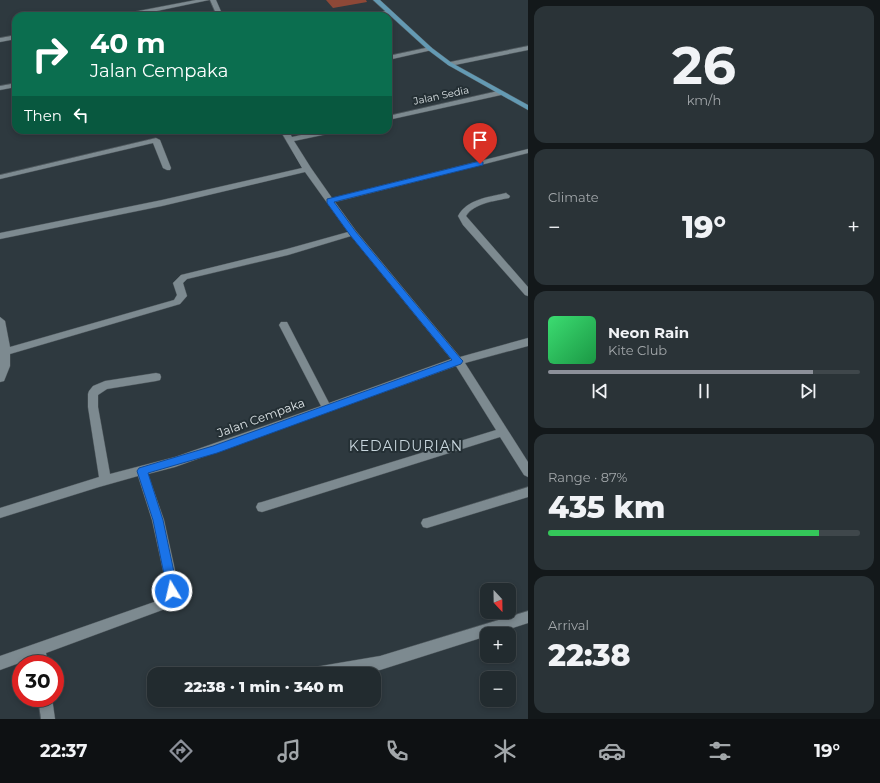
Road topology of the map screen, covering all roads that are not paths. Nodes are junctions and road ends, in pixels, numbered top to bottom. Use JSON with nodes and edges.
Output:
{"nodes":[{"id":1,"x":206,"y":0,"type":"edge"},
{"id":2,"x":213,"y":0,"type":"edge"},
{"id":3,"x":376,"y":0,"type":"edge"},
{"id":4,"x":144,"y":12,"type":"edge"},
{"id":5,"x":218,"y":12,"type":"edge"},
{"id":6,"x":390,"y":12,"type":"edge"},
{"id":7,"x":392,"y":14,"type":"edge"},
{"id":8,"x":12,"y":38,"type":"edge"},
{"id":9,"x":0,"y":40,"type":"edge"},
{"id":10,"x":528,"y":48,"type":"edge"},
{"id":11,"x":430,"y":49,"type":"junction"},
{"id":12,"x":392,"y":57,"type":"edge"},
{"id":13,"x":450,"y":64,"type":"junction"},
{"id":14,"x":12,"y":86,"type":"edge"},
{"id":15,"x":0,"y":88,"type":"edge"},
{"id":16,"x":498,"y":93,"type":"junction"},
{"id":17,"x":528,"y":108,"type":"edge"},
{"id":18,"x":392,"y":117,"type":"edge"},
{"id":19,"x":286,"y":134,"type":"edge"},
{"id":20,"x":316,"y":134,"type":"edge"},
{"id":21,"x":290,"y":140,"type":"junction"},
{"id":22,"x":528,"y":151,"type":"edge"},
{"id":23,"x":167,"y":168,"type":"dead end"},
{"id":24,"x":307,"y":169,"type":"junction"},
{"id":25,"x":0,"y":177,"type":"edge"},
{"id":26,"x":506,"y":196,"type":"dead end"},
{"id":27,"x":329,"y":201,"type":"junction"},
{"id":28,"x":353,"y":233,"type":"junction"},
{"id":29,"x":0,"y":236,"type":"edge"},
{"id":30,"x":528,"y":292,"type":"edge"},
{"id":31,"x":0,"y":321,"type":"edge"},
{"id":32,"x":284,"y":325,"type":"dead end"},
{"id":33,"x":528,"y":342,"type":"edge"},
{"id":34,"x":5,"y":352,"type":"junction"},
{"id":35,"x":458,"y":361,"type":"junction"},
{"id":36,"x":0,"y":378,"type":"edge"},
{"id":37,"x":156,"y":378,"type":"dead end"},
{"id":38,"x":327,"y":408,"type":"junction"},
{"id":39,"x":503,"y":432,"type":"junction"},
{"id":40,"x":142,"y":471,"type":"junction"},
{"id":41,"x":528,"y":471,"type":"edge"},
{"id":42,"x":105,"y":481,"type":"junction"},
{"id":43,"x":528,"y":492,"type":"edge"},
{"id":44,"x":262,"y":507,"type":"dead end"},
{"id":45,"x":0,"y":512,"type":"edge"},
{"id":46,"x":427,"y":523,"type":"dead end"},
{"id":47,"x":528,"y":617,"type":"edge"},
{"id":48,"x":39,"y":650,"type":"junction"},
{"id":49,"x":40,"y":655,"type":"edge"},
{"id":50,"x":0,"y":664,"type":"edge"},
{"id":51,"x":356,"y":667,"type":"edge"},
{"id":52,"x":46,"y":707,"type":"edge"},
{"id":53,"x":48,"y":719,"type":"edge"}],
"edges":[{"from":1,"to":4,"type":"street"},
{"from":2,"to":5,"type":"street"},
{"from":3,"to":6,"type":"main road"},
{"from":7,"to":11,"type":"main road"},
{"from":8,"to":9,"type":"street"},
{"from":10,"to":13,"type":"street"},
{"from":11,"to":12,"type":"street"},
{"from":11,"to":13,"type":"main road"},
{"from":13,"to":16,"type":"main road"},
{"from":14,"to":15,"type":"street"},
{"from":16,"to":17,"type":"main road"},
{"from":16,"to":18,"type":"street","name":"Jalan Sedia"},
{"from":19,"to":21,"type":"street"},
{"from":20,"to":21,"type":"street"},
{"from":21,"to":24,"type":"street"},
{"from":22,"to":27,"type":"street"},
{"from":23,"to":25,"type":"street"},
{"from":24,"to":27,"type":"street"},
{"from":24,"to":29,"type":"street"},
{"from":26,"to":30,"type":"street"},
{"from":27,"to":28,"type":"street"},
{"from":28,"to":34,"type":"street"},
{"from":28,"to":35,"type":"street"},
{"from":31,"to":34,"type":"street"},
{"from":32,"to":38,"type":"street"},
{"from":33,"to":35,"type":"street","name":"Jalan Cempaka"},
{"from":34,"to":36,"type":"street"},
{"from":35,"to":38,"type":"street","name":"Jalan Cempaka"},
{"from":35,"to":39,"type":"street"},
{"from":37,"to":42,"type":"street"},
{"from":38,"to":40,"type":"street","name":"Jalan Cempaka"},
{"from":39,"to":41,"type":"street"},
{"from":39,"to":44,"type":"street"},
{"from":40,"to":42,"type":"street","name":"Jalan Cempaka"},
{"from":40,"to":48,"type":"street"},
{"from":42,"to":45,"type":"street","name":"Jalan Cempaka"},
{"from":43,"to":46,"type":"street"},
{"from":47,"to":51,"type":"street"},
{"from":48,"to":49,"type":"street"},
{"from":48,"to":50,"type":"street"},
{"from":52,"to":53,"type":"street"}]}
